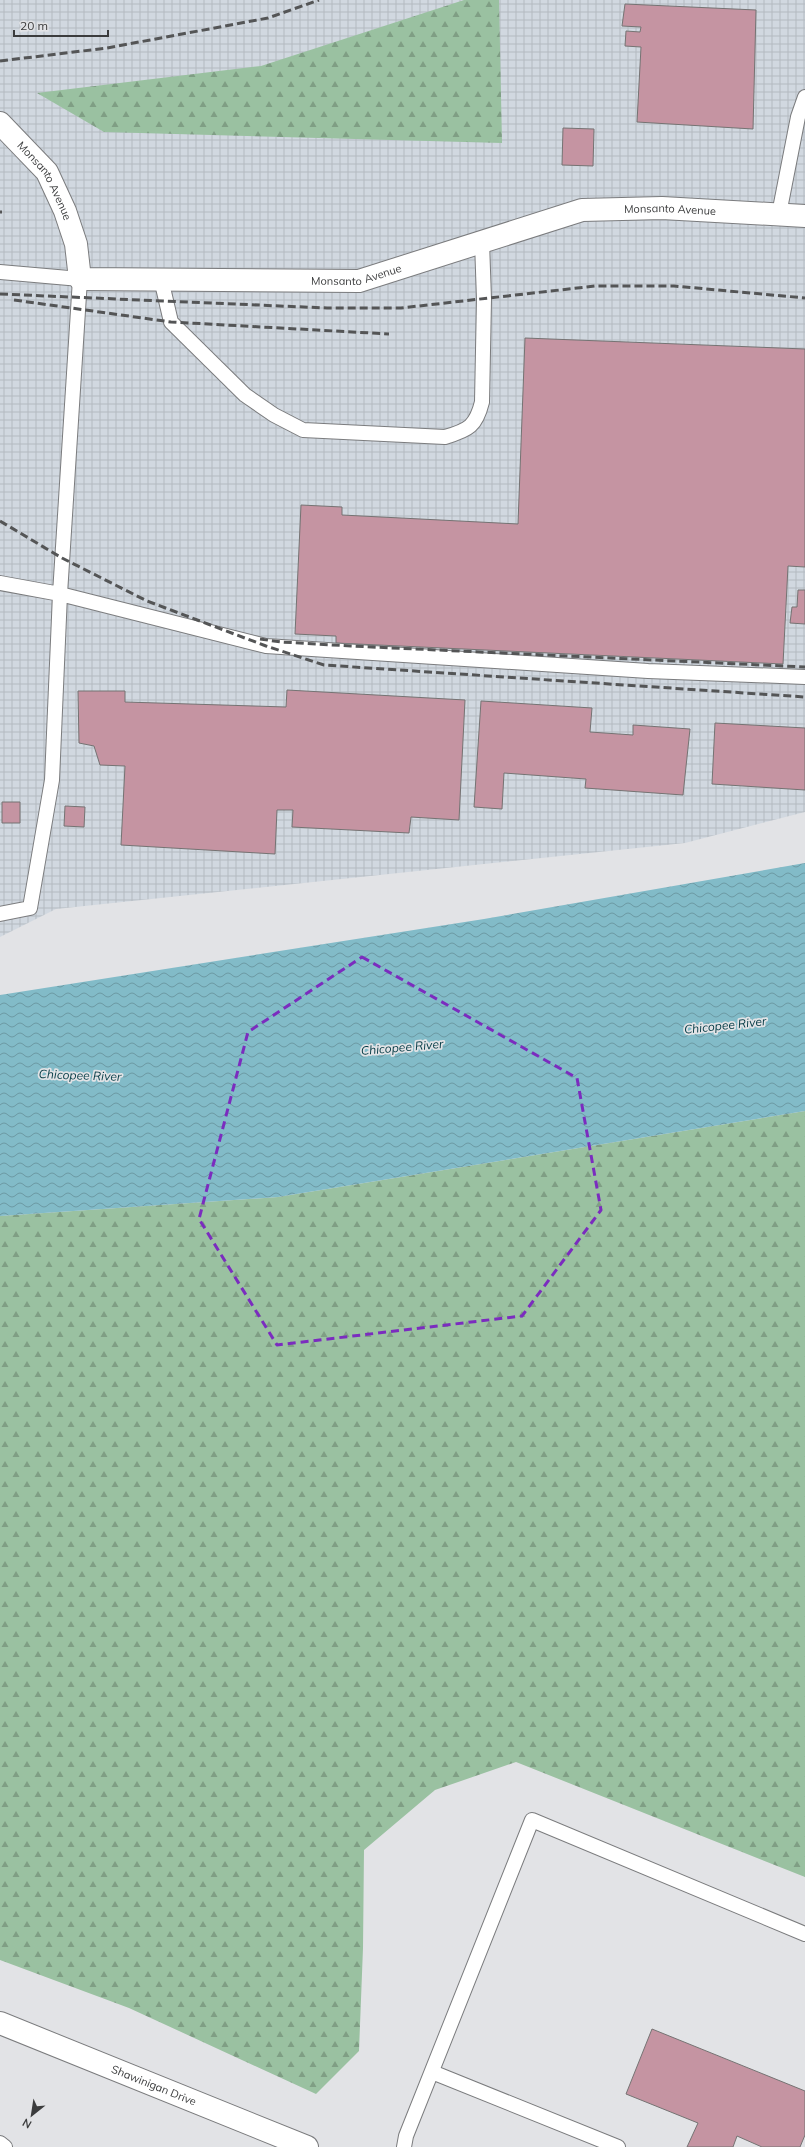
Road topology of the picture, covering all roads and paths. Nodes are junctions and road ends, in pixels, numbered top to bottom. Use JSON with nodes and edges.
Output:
{"nodes":[{"id":1,"x":805,"y":97,"type":"edge"},
{"id":2,"x":0,"y":123,"type":"edge"},
{"id":3,"x":779,"y":214,"type":"junction"},
{"id":4,"x":805,"y":216,"type":"edge"},
{"id":5,"x":482,"y":242,"type":"junction"},
{"id":6,"x":0,"y":272,"type":"edge"},
{"id":7,"x":80,"y":279,"type":"junction"},
{"id":8,"x":162,"y":279,"type":"junction"},
{"id":9,"x":0,"y":583,"type":"edge"},
{"id":10,"x":60,"y":594,"type":"junction"},
{"id":11,"x":805,"y":677,"type":"edge"},
{"id":12,"x":0,"y":914,"type":"edge"},
{"id":13,"x":805,"y":1934,"type":"edge"},
{"id":14,"x":0,"y":2023,"type":"edge"},
{"id":15,"x":432,"y":2072,"type":"junction"},
{"id":16,"x":0,"y":2143,"type":"edge"},
{"id":17,"x":5,"y":2147,"type":"edge"},
{"id":18,"x":307,"y":2147,"type":"edge"},
{"id":19,"x":404,"y":2147,"type":"edge"},
{"id":20,"x":618,"y":2147,"type":"edge"}],
"edges":[{"from":1,"to":3,"type":"lane"},
{"from":2,"to":7,"type":"street","name":"Monsanto Avenue"},
{"from":3,"to":4,"type":"street","name":"Monsanto Avenue"},
{"from":3,"to":5,"type":"street","name":"Monsanto Avenue"},
{"from":5,"to":8,"type":"street","name":"Monsanto Avenue"},
{"from":5,"to":8,"type":"lane"},
{"from":6,"to":7,"type":"lane"},
{"from":7,"to":8,"type":"street","name":"Monsanto Avenue"},
{"from":7,"to":10,"type":"lane"},
{"from":9,"to":10,"type":"lane"},
{"from":10,"to":11,"type":"lane"},
{"from":10,"to":12,"type":"lane"},
{"from":13,"to":15,"type":"lane"},
{"from":14,"to":18,"type":"street","name":"Shawinigan Drive"},
{"from":15,"to":19,"type":"lane"},
{"from":15,"to":20,"type":"lane"},
{"from":16,"to":17,"type":"lane"}]}
